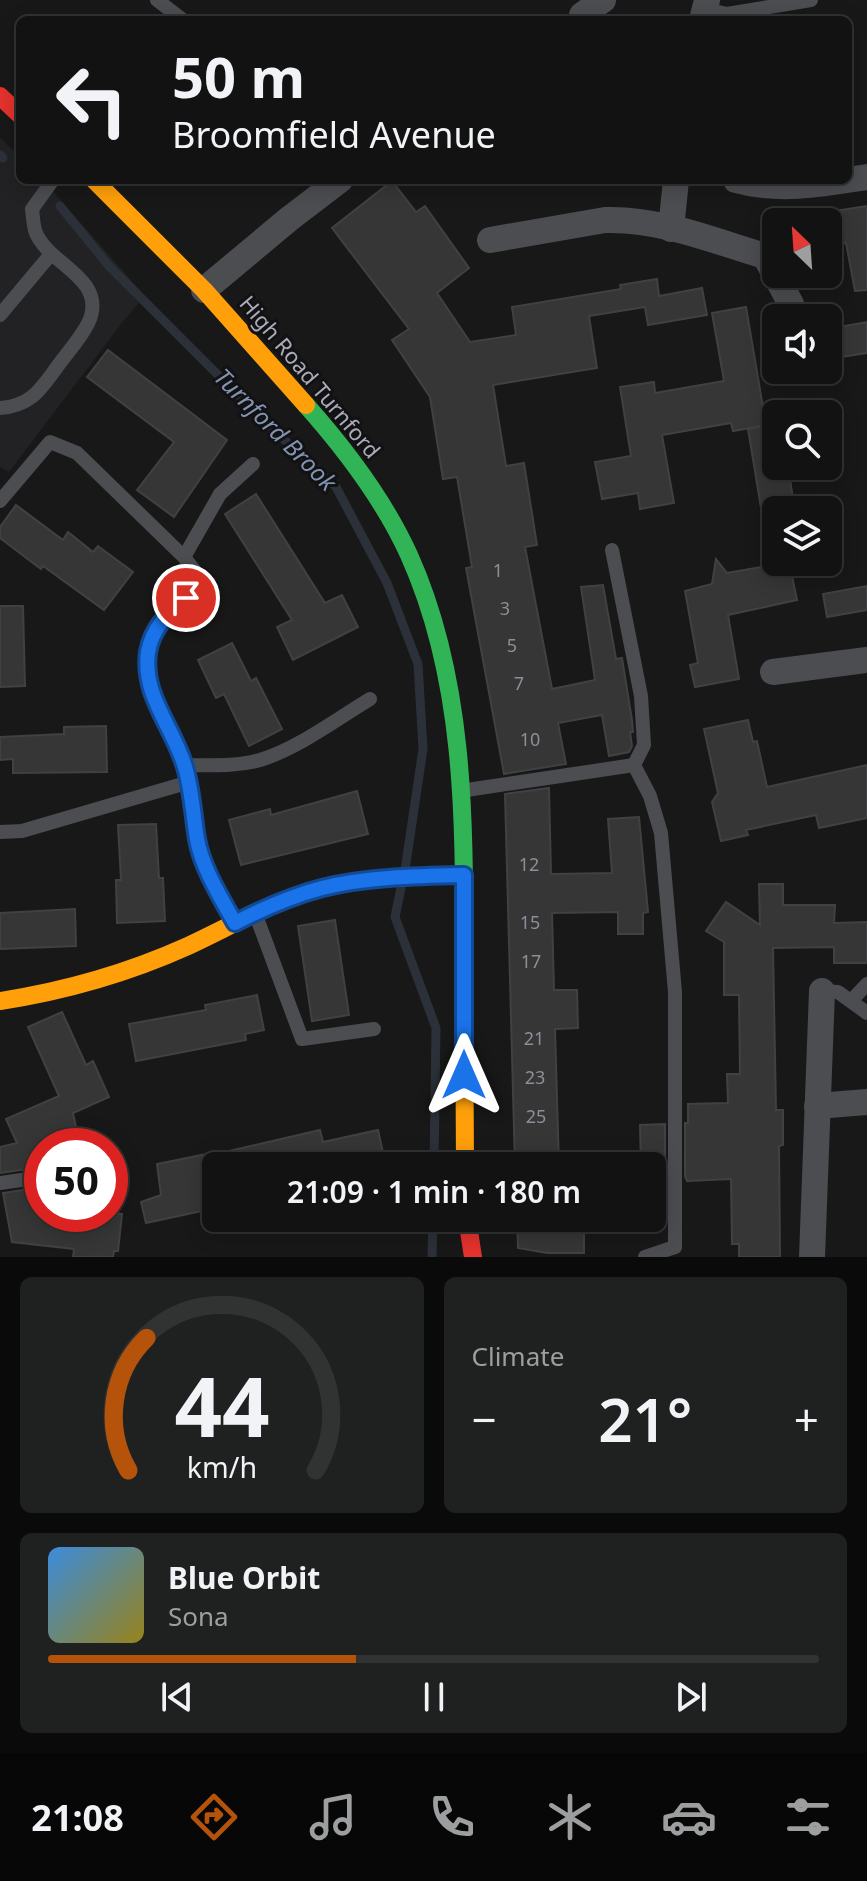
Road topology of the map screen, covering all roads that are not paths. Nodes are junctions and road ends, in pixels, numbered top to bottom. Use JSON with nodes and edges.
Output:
{"nodes":[{"id":1,"x":157,"y":0,"type":"edge"},
{"id":2,"x":811,"y":0,"type":"edge"},
{"id":3,"x":705,"y":10,"type":"edge"},
{"id":4,"x":178,"y":16,"type":"edge"},
{"id":5,"x":0,"y":96,"type":"edge"},
{"id":6,"x":16,"y":111,"type":"edge"},
{"id":7,"x":50,"y":184,"type":"edge"},
{"id":8,"x":98,"y":184,"type":"edge"},
{"id":9,"x":335,"y":184,"type":"edge"},
{"id":10,"x":676,"y":184,"type":"edge"},
{"id":11,"x":750,"y":184,"type":"edge"},
{"id":12,"x":814,"y":184,"type":"edge"},
{"id":13,"x":671,"y":229,"type":"junction"},
{"id":14,"x":490,"y":240,"type":"dead end"},
{"id":15,"x":51,"y":254,"type":"junction"},
{"id":16,"x":204,"y":290,"type":"junction"},
{"id":17,"x":791,"y":304,"type":"dead end"},
{"id":18,"x":0,"y":315,"type":"edge"},
{"id":19,"x":0,"y":408,"type":"edge"},
{"id":20,"x":253,"y":464,"type":"dead end"},
{"id":21,"x":0,"y":501,"type":"edge"},
{"id":22,"x":612,"y":550,"type":"dead end"},
{"id":23,"x":184,"y":557,"type":"junction"},
{"id":24,"x":205,"y":584,"type":"joint"},
{"id":25,"x":867,"y":660,"type":"edge"},
{"id":26,"x":773,"y":672,"type":"dead end"},
{"id":27,"x":370,"y":699,"type":"dead end"},
{"id":28,"x":634,"y":765,"type":"junction"},
{"id":29,"x":187,"y":774,"type":"junction"},
{"id":30,"x":459,"y":791,"type":"junction"},
{"id":31,"x":0,"y":832,"type":"edge"},
{"id":32,"x":464,"y":875,"type":"junction"},
{"id":33,"x":255,"y":913,"type":"junction"},
{"id":34,"x":235,"y":923,"type":"junction"},
{"id":35,"x":867,"y":984,"type":"edge"},
{"id":36,"x":822,"y":991,"type":"joint"},
{"id":37,"x":0,"y":1001,"type":"edge"},
{"id":38,"x":851,"y":1001,"type":"junction"},
{"id":39,"x":867,"y":1013,"type":"edge"},
{"id":40,"x":374,"y":1029,"type":"dead end"},
{"id":41,"x":867,"y":1102,"type":"edge"},
{"id":42,"x":817,"y":1106,"type":"junction"},
{"id":43,"x":465,"y":1152,"type":"edge"},
{"id":44,"x":24,"y":1180,"type":"edge"},
{"id":45,"x":0,"y":1183,"type":"edge"},
{"id":46,"x":469,"y":1232,"type":"edge"},
{"id":47,"x":473,"y":1257,"type":"edge"},
{"id":48,"x":645,"y":1257,"type":"edge"},
{"id":49,"x":812,"y":1257,"type":"edge"}],
"edges":[{"from":1,"to":4,"type":"lane"},
{"from":2,"to":3,"type":"lane"},
{"from":5,"to":6,"type":"main road"},
{"from":7,"to":15,"type":"lane"},
{"from":8,"to":16,"type":"main road","name":"High Road Turnford"},
{"from":9,"to":16,"type":"street"},
{"from":10,"to":13,"type":"street"},
{"from":11,"to":12,"type":"street"},
{"from":13,"to":14,"type":"street"},
{"from":13,"to":17,"type":"street"},
{"from":15,"to":18,"type":"lane"},
{"from":15,"to":19,"type":"lane"},
{"from":16,"to":30,"type":"main road","name":"High Road Turnford"},
{"from":20,"to":23,"type":"lane"},
{"from":21,"to":23,"type":"lane"},
{"from":22,"to":28,"type":"lane"},
{"from":23,"to":24,"type":"lane"},
{"from":24,"to":29,"type":"main road"},
{"from":25,"to":26,"type":"street"},
{"from":27,"to":29,"type":"lane"},
{"from":28,"to":30,"type":"lane"},
{"from":28,"to":48,"type":"lane"},
{"from":29,"to":31,"type":"lane"},
{"from":29,"to":34,"type":"main road"},
{"from":30,"to":32,"type":"main road","name":"High Road Turnford"},
{"from":32,"to":33,"type":"main road"},
{"from":32,"to":43,"type":"main road","name":"High Road Turnford"},
{"from":33,"to":34,"type":"main road"},
{"from":33,"to":40,"type":"lane"},
{"from":34,"to":37,"type":"main road"},
{"from":35,"to":38,"type":"lane"},
{"from":36,"to":38,"type":"lane"},
{"from":36,"to":42,"type":"street"},
{"from":38,"to":39,"type":"lane"},
{"from":41,"to":42,"type":"street"},
{"from":42,"to":49,"type":"street"},
{"from":44,"to":45,"type":"lane"},
{"from":46,"to":47,"type":"main road"}]}
